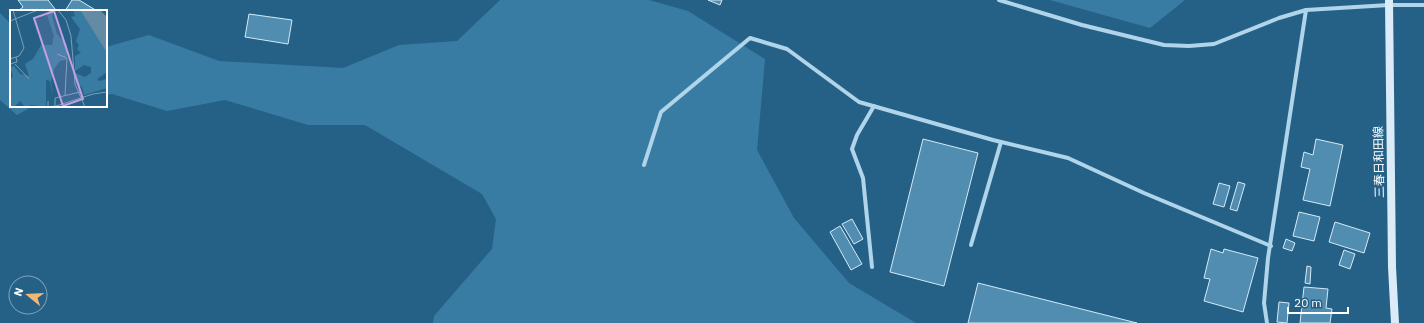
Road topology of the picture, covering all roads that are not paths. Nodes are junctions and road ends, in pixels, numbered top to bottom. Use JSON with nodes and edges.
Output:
{"nodes":[{"id":1,"x":999,"y":0,"type":"edge"},
{"id":2,"x":1389,"y":2,"type":"edge"},
{"id":3,"x":1424,"y":5,"type":"edge"},
{"id":4,"x":1306,"y":10,"type":"junction"},
{"id":5,"x":874,"y":106,"type":"junction"},
{"id":6,"x":1001,"y":142,"type":"junction"},
{"id":7,"x":644,"y":165,"type":"dead end"},
{"id":8,"x":970,"y":245,"type":"dead end"},
{"id":9,"x":1271,"y":246,"type":"junction"},
{"id":10,"x":872,"y":267,"type":"dead end"},
{"id":11,"x":1266,"y":323,"type":"edge"},
{"id":12,"x":1395,"y":323,"type":"edge"}],
"edges":[{"from":1,"to":4,"type":"street"},
{"from":2,"to":3,"type":"street"},
{"from":2,"to":4,"type":"street"},
{"from":2,"to":12,"type":"main road","name":"三春日和田線"},
{"from":4,"to":9,"type":"street"},
{"from":5,"to":6,"type":"street"},
{"from":5,"to":7,"type":"street"},
{"from":5,"to":10,"type":"street"},
{"from":6,"to":8,"type":"street"},
{"from":6,"to":9,"type":"street"},
{"from":9,"to":11,"type":"street"}]}
